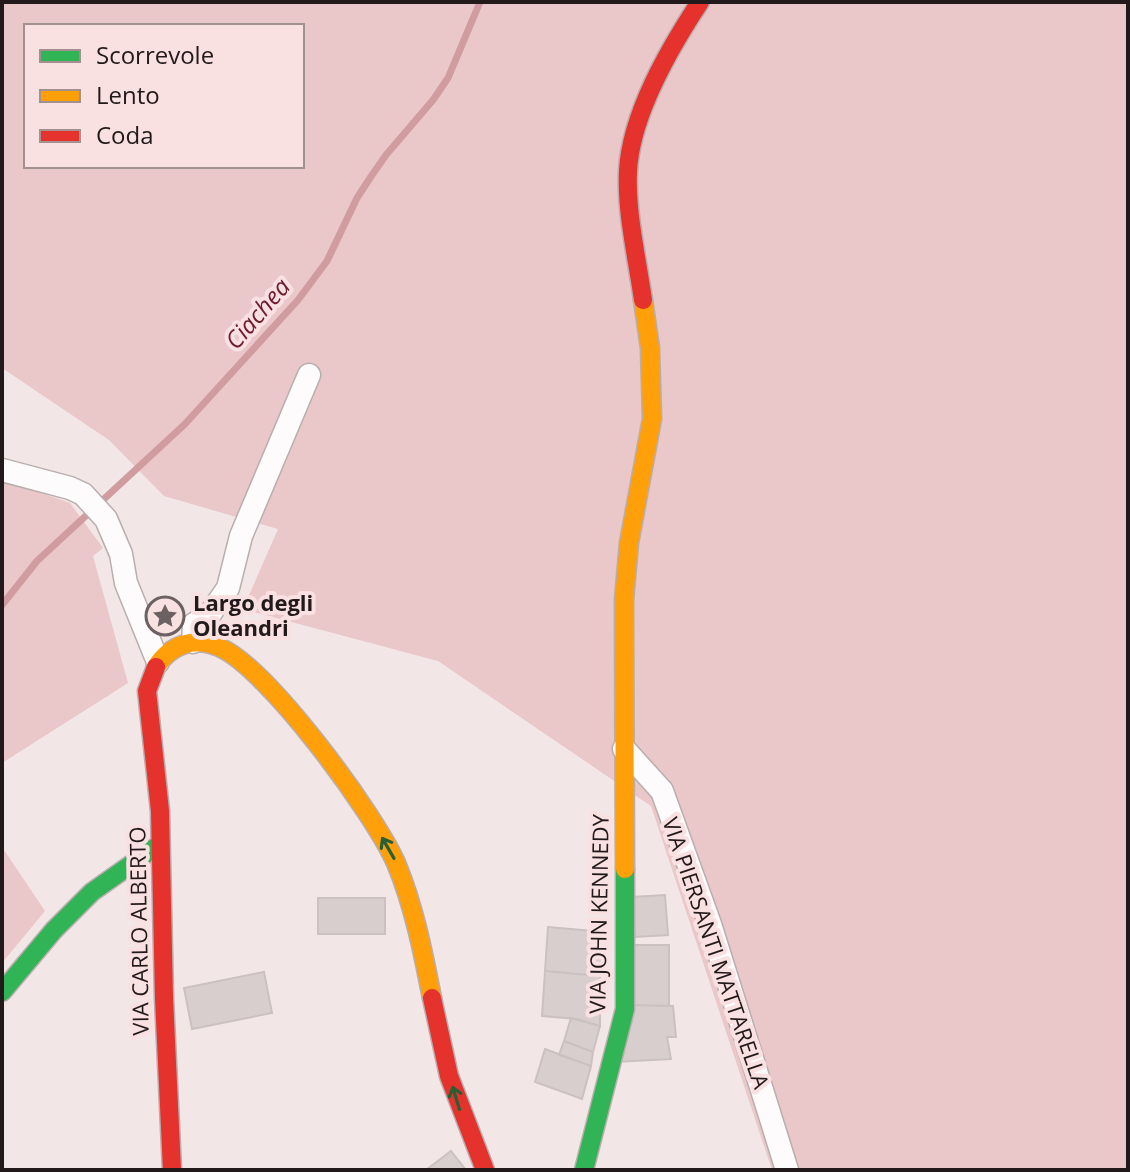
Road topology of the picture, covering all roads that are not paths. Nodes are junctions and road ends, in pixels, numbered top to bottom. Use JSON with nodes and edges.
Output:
{"nodes":[{"id":1,"x":700,"y":2,"type":"edge"},
{"id":2,"x":309,"y":375,"type":"dead end"},
{"id":3,"x":2,"y":470,"type":"edge"},
{"id":4,"x":202,"y":643,"type":"junction"},
{"id":5,"x":158,"y":662,"type":"junction"},
{"id":6,"x":624,"y":749,"type":"junction"},
{"id":7,"x":160,"y":844,"type":"junction"},
{"id":8,"x":2,"y":992,"type":"edge"},
{"id":9,"x":172,"y":1170,"type":"edge"},
{"id":10,"x":485,"y":1170,"type":"edge"},
{"id":11,"x":584,"y":1170,"type":"edge"},
{"id":12,"x":787,"y":1170,"type":"edge"}],
"edges":[{"from":1,"to":6,"type":"street","name":"VIA JOHN KENNEDY"},
{"from":2,"to":4,"type":"street"},
{"from":3,"to":5,"type":"street"},
{"from":4,"to":5,"type":"street"},
{"from":10,"to":4,"type":"street","one_way":true},
{"from":5,"to":7,"type":"street","name":"VIA CARLO ALBERTO"},
{"from":6,"to":11,"type":"street","name":"VIA JOHN KENNEDY"},
{"from":6,"to":12,"type":"street","name":"VIA PIERSANTI MATTARELLA"},
{"from":7,"to":8,"type":"street"},
{"from":7,"to":9,"type":"street","name":"VIA CARLO ALBERTO"}]}
